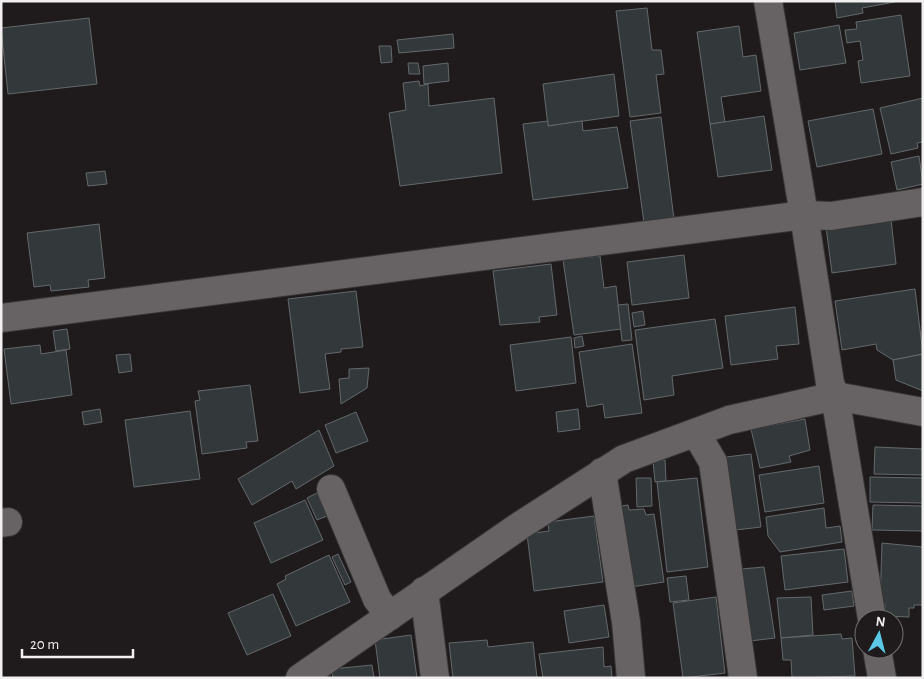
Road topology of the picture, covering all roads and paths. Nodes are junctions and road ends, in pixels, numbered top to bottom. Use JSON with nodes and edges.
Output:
{"nodes":[{"id":1,"x":768,"y":1,"type":"edge"},
{"id":2,"x":923,"y":202,"type":"edge"},
{"id":3,"x":804,"y":215,"type":"junction"},
{"id":4,"x":1,"y":318,"type":"edge"},
{"id":5,"x":835,"y":396,"type":"junction"},
{"id":6,"x":923,"y":412,"type":"edge"},
{"id":7,"x":696,"y":432,"type":"junction"},
{"id":8,"x":602,"y":472,"type":"junction"},
{"id":9,"x":331,"y":489,"type":"dead end"},
{"id":10,"x":424,"y":591,"type":"junction"},
{"id":11,"x":870,"y":609,"type":"edge"},
{"id":12,"x":390,"y":616,"type":"junction"},
{"id":13,"x":879,"y":659,"type":"edge"},
{"id":14,"x":300,"y":678,"type":"edge"},
{"id":15,"x":435,"y":678,"type":"edge"},
{"id":16,"x":632,"y":678,"type":"edge"},
{"id":17,"x":743,"y":678,"type":"edge"},
{"id":18,"x":882,"y":678,"type":"edge"}],
"edges":[{"from":1,"to":3,"type":"street"},
{"from":2,"to":3,"type":"street"},
{"from":3,"to":4,"type":"street"},
{"from":3,"to":5,"type":"street"},
{"from":5,"to":6,"type":"street"},
{"from":5,"to":7,"type":"street"},
{"from":5,"to":11,"type":"street"},
{"from":7,"to":8,"type":"street"},
{"from":7,"to":17,"type":"street"},
{"from":8,"to":10,"type":"street"},
{"from":8,"to":16,"type":"street"},
{"from":9,"to":12,"type":"street"},
{"from":10,"to":12,"type":"street"},
{"from":10,"to":15,"type":"street"},
{"from":12,"to":14,"type":"street"},
{"from":13,"to":18,"type":"street"}]}
